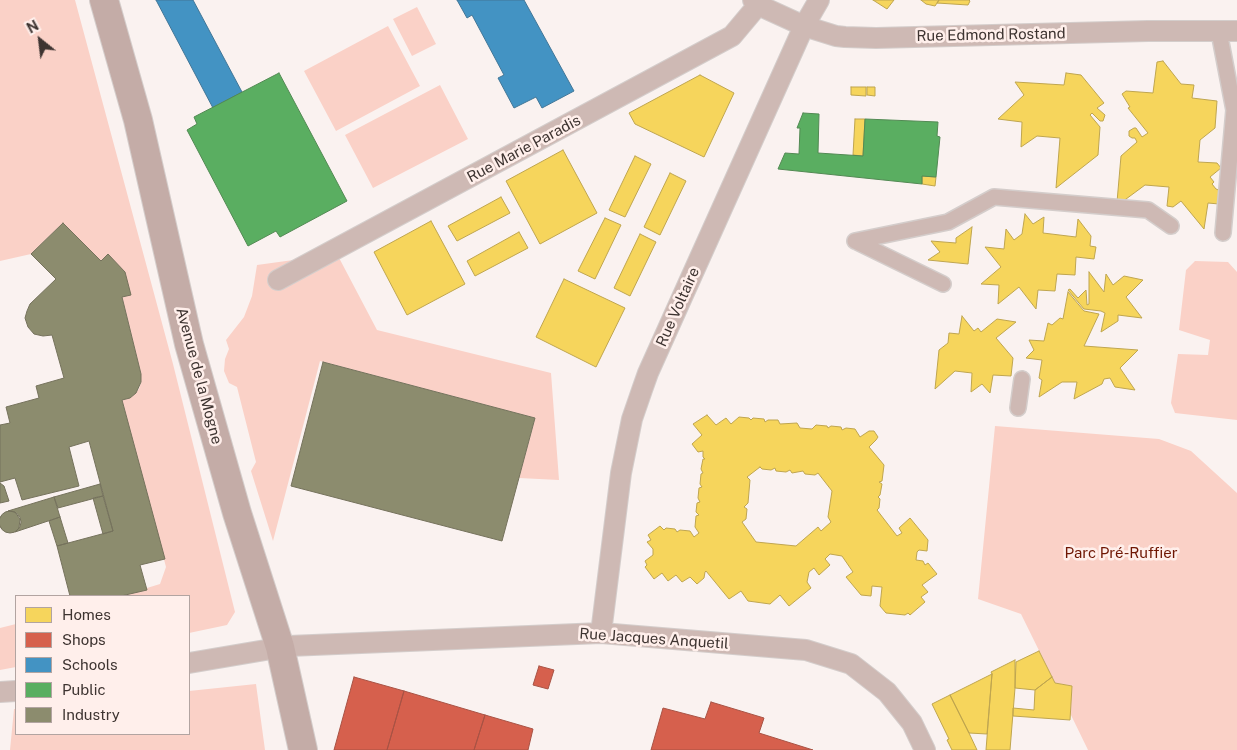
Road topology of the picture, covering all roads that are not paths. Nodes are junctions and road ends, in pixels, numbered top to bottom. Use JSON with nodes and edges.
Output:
{"nodes":[{"id":1,"x":104,"y":0,"type":"edge"},
{"id":2,"x":819,"y":0,"type":"edge"},
{"id":3,"x":755,"y":2,"type":"edge"},
{"id":4,"x":804,"y":26,"type":"junction"},
{"id":5,"x":1228,"y":32,"type":"edge"},
{"id":6,"x":1171,"y":226,"type":"dead end"},
{"id":7,"x":1223,"y":233,"type":"dead end"},
{"id":8,"x":278,"y":280,"type":"dead end"},
{"id":9,"x":943,"y":284,"type":"dead end"},
{"id":10,"x":1022,"y":380,"type":"dead end"},
{"id":11,"x":1018,"y":408,"type":"dead end"},
{"id":12,"x":601,"y":633,"type":"junction"},
{"id":13,"x":280,"y":646,"type":"junction"},
{"id":14,"x":190,"y":663,"type":"edge"},
{"id":15,"x":15,"y":691,"type":"edge"},
{"id":16,"x":0,"y":692,"type":"edge"},
{"id":17,"x":303,"y":750,"type":"edge"},
{"id":18,"x":925,"y":750,"type":"edge"}],
"edges":[{"from":1,"to":13,"type":"main road","name":"Avenue de la Mogne"},
{"from":2,"to":4,"type":"street","name":"Rue Voltaire"},
{"from":3,"to":4,"type":"street","name":"Rue Edmond Rostand"},
{"from":3,"to":8,"type":"street","name":"Rue Marie Paradis"},
{"from":4,"to":5,"type":"street","name":"Rue Edmond Rostand"},
{"from":4,"to":12,"type":"street","name":"Rue Voltaire"},
{"from":5,"to":7,"type":"street"},
{"from":6,"to":9,"type":"street"},
{"from":10,"to":11,"type":"street"},
{"from":12,"to":13,"type":"street","name":"Rue Jacques Anquetil"},
{"from":12,"to":18,"type":"street","name":"Rue Jacques Anquetil"},
{"from":13,"to":14,"type":"street","name":"Rue Jacques Anquetil"},
{"from":13,"to":17,"type":"main road","name":"Avenue de la Mogne"},
{"from":15,"to":16,"type":"street"}]}
